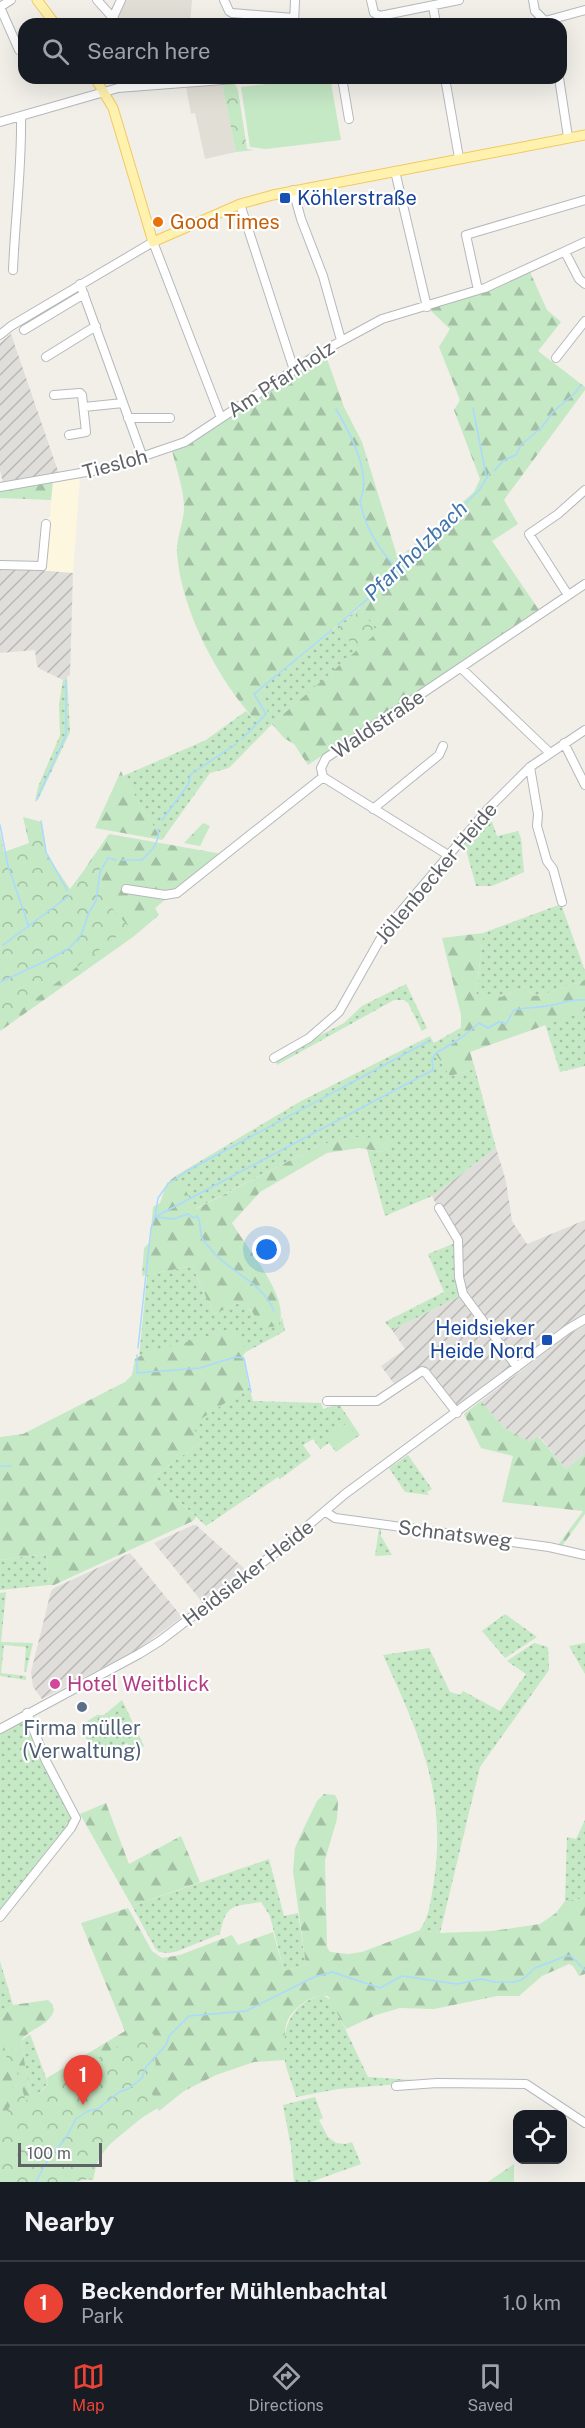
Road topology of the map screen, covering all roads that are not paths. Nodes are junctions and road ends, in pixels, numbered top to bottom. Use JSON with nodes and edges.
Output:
{"nodes":[{"id":1,"x":11,"y":0,"type":"edge"},
{"id":2,"x":37,"y":0,"type":"edge"},
{"id":3,"x":97,"y":0,"type":"edge"},
{"id":4,"x":121,"y":0,"type":"edge"},
{"id":5,"x":224,"y":0,"type":"edge"},
{"id":6,"x":295,"y":0,"type":"edge"},
{"id":7,"x":371,"y":0,"type":"edge"},
{"id":8,"x":459,"y":0,"type":"edge"},
{"id":9,"x":532,"y":0,"type":"edge"},
{"id":10,"x":433,"y":6,"type":"junction"},
{"id":11,"x":0,"y":7,"type":"edge"},
{"id":12,"x":585,"y":10,"type":"edge"},
{"id":13,"x":50,"y":18,"type":"edge"},
{"id":14,"x":110,"y":18,"type":"edge"},
{"id":15,"x":113,"y":18,"type":"edge"},
{"id":16,"x":271,"y":18,"type":"edge"},
{"id":17,"x":294,"y":18,"type":"edge"},
{"id":18,"x":435,"y":18,"type":"edge"},
{"id":19,"x":542,"y":18,"type":"edge"},
{"id":20,"x":559,"y":18,"type":"edge"},
{"id":21,"x":18,"y":48,"type":"edge"},
{"id":22,"x":100,"y":84,"type":"edge"},
{"id":23,"x":169,"y":84,"type":"edge"},
{"id":24,"x":343,"y":84,"type":"edge"},
{"id":25,"x":446,"y":84,"type":"edge"},
{"id":26,"x":560,"y":84,"type":"edge"},
{"id":27,"x":105,"y":91,"type":"junction"},
{"id":28,"x":21,"y":116,"type":"junction"},
{"id":29,"x":349,"y":119,"type":"dead end"},
{"id":30,"x":0,"y":122,"type":"edge"},
{"id":31,"x":585,"y":135,"type":"edge"},
{"id":32,"x":568,"y":137,"type":"junction"},
{"id":33,"x":459,"y":158,"type":"junction"},
{"id":34,"x":394,"y":171,"type":"junction"},
{"id":35,"x":293,"y":190,"type":"junction"},
{"id":36,"x":585,"y":200,"type":"edge"},
{"id":37,"x":240,"y":204,"type":"junction"},
{"id":38,"x":153,"y":242,"type":"junction"},
{"id":39,"x":585,"y":242,"type":"edge"},
{"id":40,"x":566,"y":252,"type":"junction"},
{"id":41,"x":13,"y":270,"type":"dead end"},
{"id":42,"x":80,"y":284,"type":"junction"},
{"id":43,"x":585,"y":284,"type":"edge"},
{"id":44,"x":478,"y":290,"type":"junction"},
{"id":45,"x":84,"y":294,"type":"junction"},
{"id":46,"x":427,"y":307,"type":"junction"},
{"id":47,"x":585,"y":321,"type":"edge"},
{"id":48,"x":96,"y":326,"type":"junction"},
{"id":49,"x":24,"y":330,"type":"dead end"},
{"id":50,"x":0,"y":335,"type":"edge"},
{"id":51,"x":341,"y":340,"type":"junction"},
{"id":52,"x":46,"y":357,"type":"dead end"},
{"id":53,"x":556,"y":358,"type":"dead end"},
{"id":54,"x":294,"y":370,"type":"junction"},
{"id":55,"x":54,"y":396,"type":"dead end"},
{"id":56,"x":123,"y":403,"type":"junction"},
{"id":57,"x":84,"y":407,"type":"junction"},
{"id":58,"x":128,"y":418,"type":"junction"},
{"id":59,"x":170,"y":418,"type":"dead end"},
{"id":60,"x":221,"y":418,"type":"junction"},
{"id":61,"x":69,"y":435,"type":"dead end"},
{"id":62,"x":143,"y":458,"type":"junction"},
{"id":63,"x":0,"y":487,"type":"edge"},
{"id":64,"x":585,"y":490,"type":"edge"},
{"id":65,"x":46,"y":524,"type":"dead end"},
{"id":66,"x":0,"y":565,"type":"edge"},
{"id":67,"x":585,"y":584,"type":"edge"},
{"id":68,"x":568,"y":595,"type":"junction"},
{"id":69,"x":461,"y":668,"type":"junction"},
{"id":70,"x":585,"y":730,"type":"edge"},
{"id":71,"x":564,"y":743,"type":"junction"},
{"id":72,"x":443,"y":746,"type":"dead end"},
{"id":73,"x":549,"y":752,"type":"junction"},
{"id":74,"x":530,"y":767,"type":"junction"},
{"id":75,"x":323,"y":777,"type":"junction"},
{"id":76,"x":585,"y":785,"type":"edge"},
{"id":77,"x":374,"y":809,"type":"junction"},
{"id":78,"x":448,"y":855,"type":"junction"},
{"id":79,"x":126,"y":889,"type":"dead end"},
{"id":80,"x":562,"y":902,"type":"dead end"},
{"id":81,"x":274,"y":1058,"type":"dead end"},
{"id":82,"x":439,"y":1208,"type":"dead end"},
{"id":83,"x":585,"y":1319,"type":"edge"},
{"id":84,"x":517,"y":1367,"type":"junction"},
{"id":85,"x":327,"y":1401,"type":"dead end"},
{"id":86,"x":457,"y":1413,"type":"junction"},
{"id":87,"x":326,"y":1512,"type":"junction"},
{"id":88,"x":585,"y":1556,"type":"edge"},
{"id":89,"x":27,"y":1713,"type":"junction"},
{"id":90,"x":0,"y":1729,"type":"edge"},
{"id":91,"x":0,"y":1917,"type":"edge"},
{"id":92,"x":396,"y":2086,"type":"dead end"},
{"id":93,"x":585,"y":2123,"type":"edge"}],
"edges":[{"from":1,"to":11,"type":"street"},
{"from":2,"to":13,"type":"main road"},
{"from":3,"to":14,"type":"street"},
{"from":4,"to":15,"type":"street"},
{"from":5,"to":16,"type":"street"},
{"from":6,"to":17,"type":"street"},
{"from":7,"to":10,"type":"street"},
{"from":8,"to":10,"type":"street"},
{"from":9,"to":19,"type":"street"},
{"from":10,"to":18,"type":"street"},
{"from":11,"to":21,"type":"street"},
{"from":12,"to":20,"type":"street"},
{"from":22,"to":27,"type":"main road"},
{"from":23,"to":27,"type":"street"},
{"from":24,"to":29,"type":"street"},
{"from":25,"to":33,"type":"street"},
{"from":26,"to":32,"type":"street"},
{"from":27,"to":28,"type":"street"},
{"from":27,"to":38,"type":"main road"},
{"from":28,"to":30,"type":"street"},
{"from":28,"to":41,"type":"street"},
{"from":31,"to":32,"type":"main road"},
{"from":32,"to":33,"type":"main road"},
{"from":33,"to":34,"type":"main road"},
{"from":34,"to":35,"type":"main road"},
{"from":34,"to":46,"type":"street"},
{"from":35,"to":37,"type":"main road"},
{"from":35,"to":51,"type":"street","name":"Am Pfarrholz"},
{"from":36,"to":44,"type":"street"},
{"from":37,"to":38,"type":"main road"},
{"from":37,"to":54,"type":"street"},
{"from":38,"to":42,"type":"street"},
{"from":38,"to":60,"type":"street"},
{"from":39,"to":40,"type":"street","name":"Am Pfarrholz"},
{"from":40,"to":43,"type":"street"},
{"from":40,"to":44,"type":"street","name":"Am Pfarrholz"},
{"from":42,"to":45,"type":"street"},
{"from":42,"to":50,"type":"street"},
{"from":44,"to":46,"type":"street","name":"Am Pfarrholz"},
{"from":45,"to":48,"type":"street"},
{"from":45,"to":49,"type":"street"},
{"from":46,"to":51,"type":"street","name":"Am Pfarrholz"},
{"from":47,"to":53,"type":"street"},
{"from":48,"to":52,"type":"street"},
{"from":48,"to":56,"type":"street"},
{"from":51,"to":54,"type":"street","name":"Am Pfarrholz"},
{"from":54,"to":60,"type":"street","name":"Am Pfarrholz"},
{"from":55,"to":57,"type":"street"},
{"from":56,"to":57,"type":"street"},
{"from":56,"to":58,"type":"street"},
{"from":57,"to":61,"type":"street"},
{"from":58,"to":59,"type":"street"},
{"from":58,"to":62,"type":"street"},
{"from":60,"to":62,"type":"street","name":"Tiesloh"},
{"from":62,"to":63,"type":"street","name":"Tiesloh"},
{"from":64,"to":68,"type":"street"},
{"from":65,"to":66,"type":"street"},
{"from":67,"to":68,"type":"street","name":"Waldstraße"},
{"from":68,"to":69,"type":"street","name":"Waldstraße"},
{"from":69,"to":73,"type":"street"},
{"from":69,"to":75,"type":"street","name":"Waldstraße"},
{"from":70,"to":71,"type":"street","name":"Jöllenbecker Heide"},
{"from":71,"to":73,"type":"street","name":"Jöllenbecker Heide"},
{"from":71,"to":76,"type":"street"},
{"from":72,"to":77,"type":"street"},
{"from":73,"to":74,"type":"street","name":"Jöllenbecker Heide"},
{"from":74,"to":78,"type":"street","name":"Jöllenbecker Heide"},
{"from":74,"to":80,"type":"street"},
{"from":75,"to":77,"type":"street"},
{"from":75,"to":79,"type":"street","name":"Waldstraße"},
{"from":77,"to":78,"type":"street"},
{"from":78,"to":81,"type":"street","name":"Jöllenbecker Heide"},
{"from":82,"to":84,"type":"street"},
{"from":83,"to":84,"type":"street","name":"Heidsieker Heide"},
{"from":84,"to":86,"type":"street","name":"Heidsieker Heide"},
{"from":85,"to":86,"type":"street"},
{"from":86,"to":87,"type":"street","name":"Heidsieker Heide"},
{"from":87,"to":88,"type":"street","name":"Schnatsweg"},
{"from":87,"to":89,"type":"street","name":"Heidsieker Heide"},
{"from":89,"to":90,"type":"street","name":"Heidsieker Heide"},
{"from":89,"to":91,"type":"street"},
{"from":92,"to":93,"type":"street"}]}
